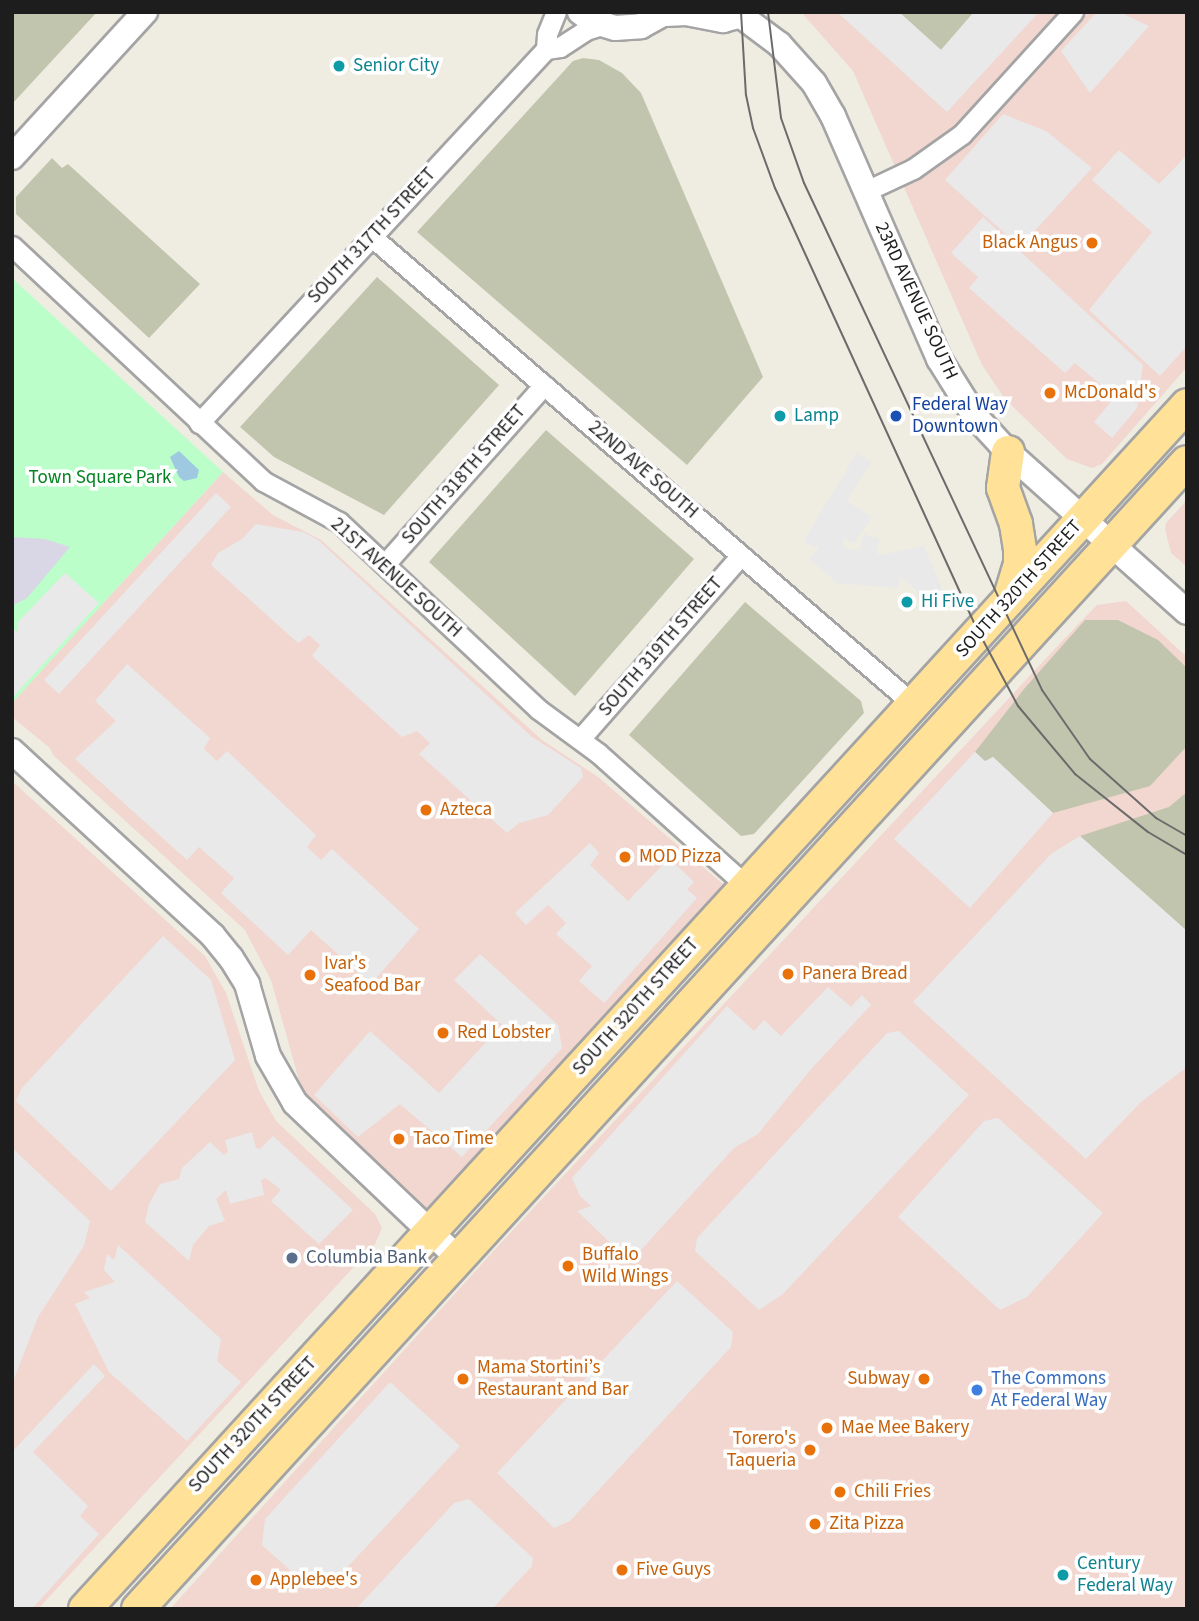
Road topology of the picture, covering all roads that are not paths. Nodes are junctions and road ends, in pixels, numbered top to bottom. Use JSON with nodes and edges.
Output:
{"nodes":[{"id":1,"x":145,"y":12,"type":"edge"},
{"id":2,"x":556,"y":12,"type":"edge"},
{"id":3,"x":580,"y":12,"type":"edge"},
{"id":4,"x":1073,"y":12,"type":"edge"},
{"id":5,"x":665,"y":13,"type":"edge"},
{"id":6,"x":737,"y":14,"type":"edge"},
{"id":7,"x":602,"y":25,"type":"junction"},
{"id":8,"x":546,"y":50,"type":"junction"},
{"id":9,"x":12,"y":157,"type":"edge"},
{"id":10,"x":866,"y":191,"type":"junction"},
{"id":11,"x":372,"y":237,"type":"junction"},
{"id":12,"x":12,"y":246,"type":"edge"},
{"id":13,"x":544,"y":385,"type":"junction"},
{"id":14,"x":1187,"y":405,"type":"edge"},
{"id":15,"x":199,"y":424,"type":"junction"},
{"id":16,"x":1008,"y":452,"type":"junction"},
{"id":17,"x":1187,"y":462,"type":"edge"},
{"id":18,"x":1083,"y":518,"type":"junction"},
{"id":19,"x":1112,"y":543,"type":"junction"},
{"id":20,"x":741,"y":555,"type":"junction"},
{"id":21,"x":385,"y":564,"type":"junction"},
{"id":22,"x":1009,"y":599,"type":"junction"},
{"id":23,"x":1187,"y":611,"type":"edge"},
{"id":24,"x":913,"y":704,"type":"junction"},
{"id":25,"x":885,"y":735,"type":"junction"},
{"id":26,"x":580,"y":739,"type":"junction"},
{"id":27,"x":12,"y":751,"type":"edge"},
{"id":28,"x":747,"y":886,"type":"junction"},
{"id":29,"x":790,"y":894,"type":"junction"},
{"id":30,"x":662,"y":1034,"type":"junction"},
{"id":31,"x":431,"y":1231,"type":"junction"},
{"id":32,"x":458,"y":1258,"type":"junction"},
{"id":33,"x":228,"y":1454,"type":"junction"},
{"id":34,"x":161,"y":1584,"type":"junction"},
{"id":35,"x":85,"y":1609,"type":"edge"},
{"id":36,"x":138,"y":1609,"type":"edge"}],
"edges":[{"from":1,"to":9,"type":"street"},
{"from":2,"to":8,"type":"street","name":"SOUTH 317TH STREET"},
{"from":3,"to":7,"type":"street"},
{"from":4,"to":10,"type":"street"},
{"from":5,"to":6,"type":"street","name":"23RD AVENUE SOUTH"},
{"from":5,"to":7,"type":"street"},
{"from":6,"to":10,"type":"street","name":"23RD AVENUE SOUTH"},
{"from":7,"to":8,"type":"street","name":"SOUTH 317TH STREET"},
{"from":8,"to":11,"type":"street","name":"SOUTH 317TH STREET"},
{"from":10,"to":16,"type":"street","name":"23RD AVENUE SOUTH"},
{"from":11,"to":13,"type":"street","name":"22ND AVE SOUTH"},
{"from":11,"to":15,"type":"street","name":"SOUTH 317TH STREET"},
{"from":12,"to":15,"type":"street","name":"21ST AVENUE SOUTH"},
{"from":13,"to":20,"type":"street","name":"22ND AVE SOUTH"},
{"from":13,"to":21,"type":"street","name":"SOUTH 318TH STREET"},
{"from":14,"to":18,"type":"main road","name":"SOUTH 320TH STREET"},
{"from":15,"to":21,"type":"street","name":"21ST AVENUE SOUTH"},
{"from":16,"to":18,"type":"street","name":"23RD AVENUE SOUTH"},
{"from":16,"to":22,"type":"main road"},
{"from":17,"to":19,"type":"main road","name":"SOUTH 320TH STREET"},
{"from":18,"to":19,"type":"street","name":"23RD AVENUE SOUTH"},
{"from":18,"to":22,"type":"main road","name":"SOUTH 320TH STREET"},
{"from":19,"to":23,"type":"street","name":"23RD AVENUE SOUTH"},
{"from":19,"to":29,"type":"main road","name":"SOUTH 320TH STREET"},
{"from":20,"to":24,"type":"street","name":"22ND AVE SOUTH"},
{"from":20,"to":26,"type":"street","name":"SOUTH 319TH STREET"},
{"from":21,"to":26,"type":"street","name":"21ST AVENUE SOUTH"},
{"from":22,"to":24,"type":"main road","name":"SOUTH 320TH STREET"},
{"from":24,"to":25,"type":"main road","name":"SOUTH 320TH STREET"},
{"from":25,"to":28,"type":"main road","name":"SOUTH 320TH STREET"},
{"from":25,"to":29,"type":"main road"},
{"from":26,"to":28,"type":"street","name":"21ST AVENUE SOUTH"},
{"from":27,"to":31,"type":"street"},
{"from":28,"to":30,"type":"main road"},
{"from":28,"to":31,"type":"main road","name":"SOUTH 320TH STREET"},
{"from":29,"to":30,"type":"main road","name":"SOUTH 320TH STREET"},
{"from":30,"to":32,"type":"main road","name":"SOUTH 320TH STREET"},
{"from":31,"to":32,"type":"street"},
{"from":31,"to":33,"type":"main road","name":"SOUTH 320TH STREET"},
{"from":32,"to":34,"type":"main road","name":"SOUTH 320TH STREET"},
{"from":33,"to":34,"type":"main road"},
{"from":33,"to":35,"type":"main road","name":"SOUTH 320TH STREET"},
{"from":34,"to":36,"type":"main road","name":"SOUTH 320TH STREET"}]}
